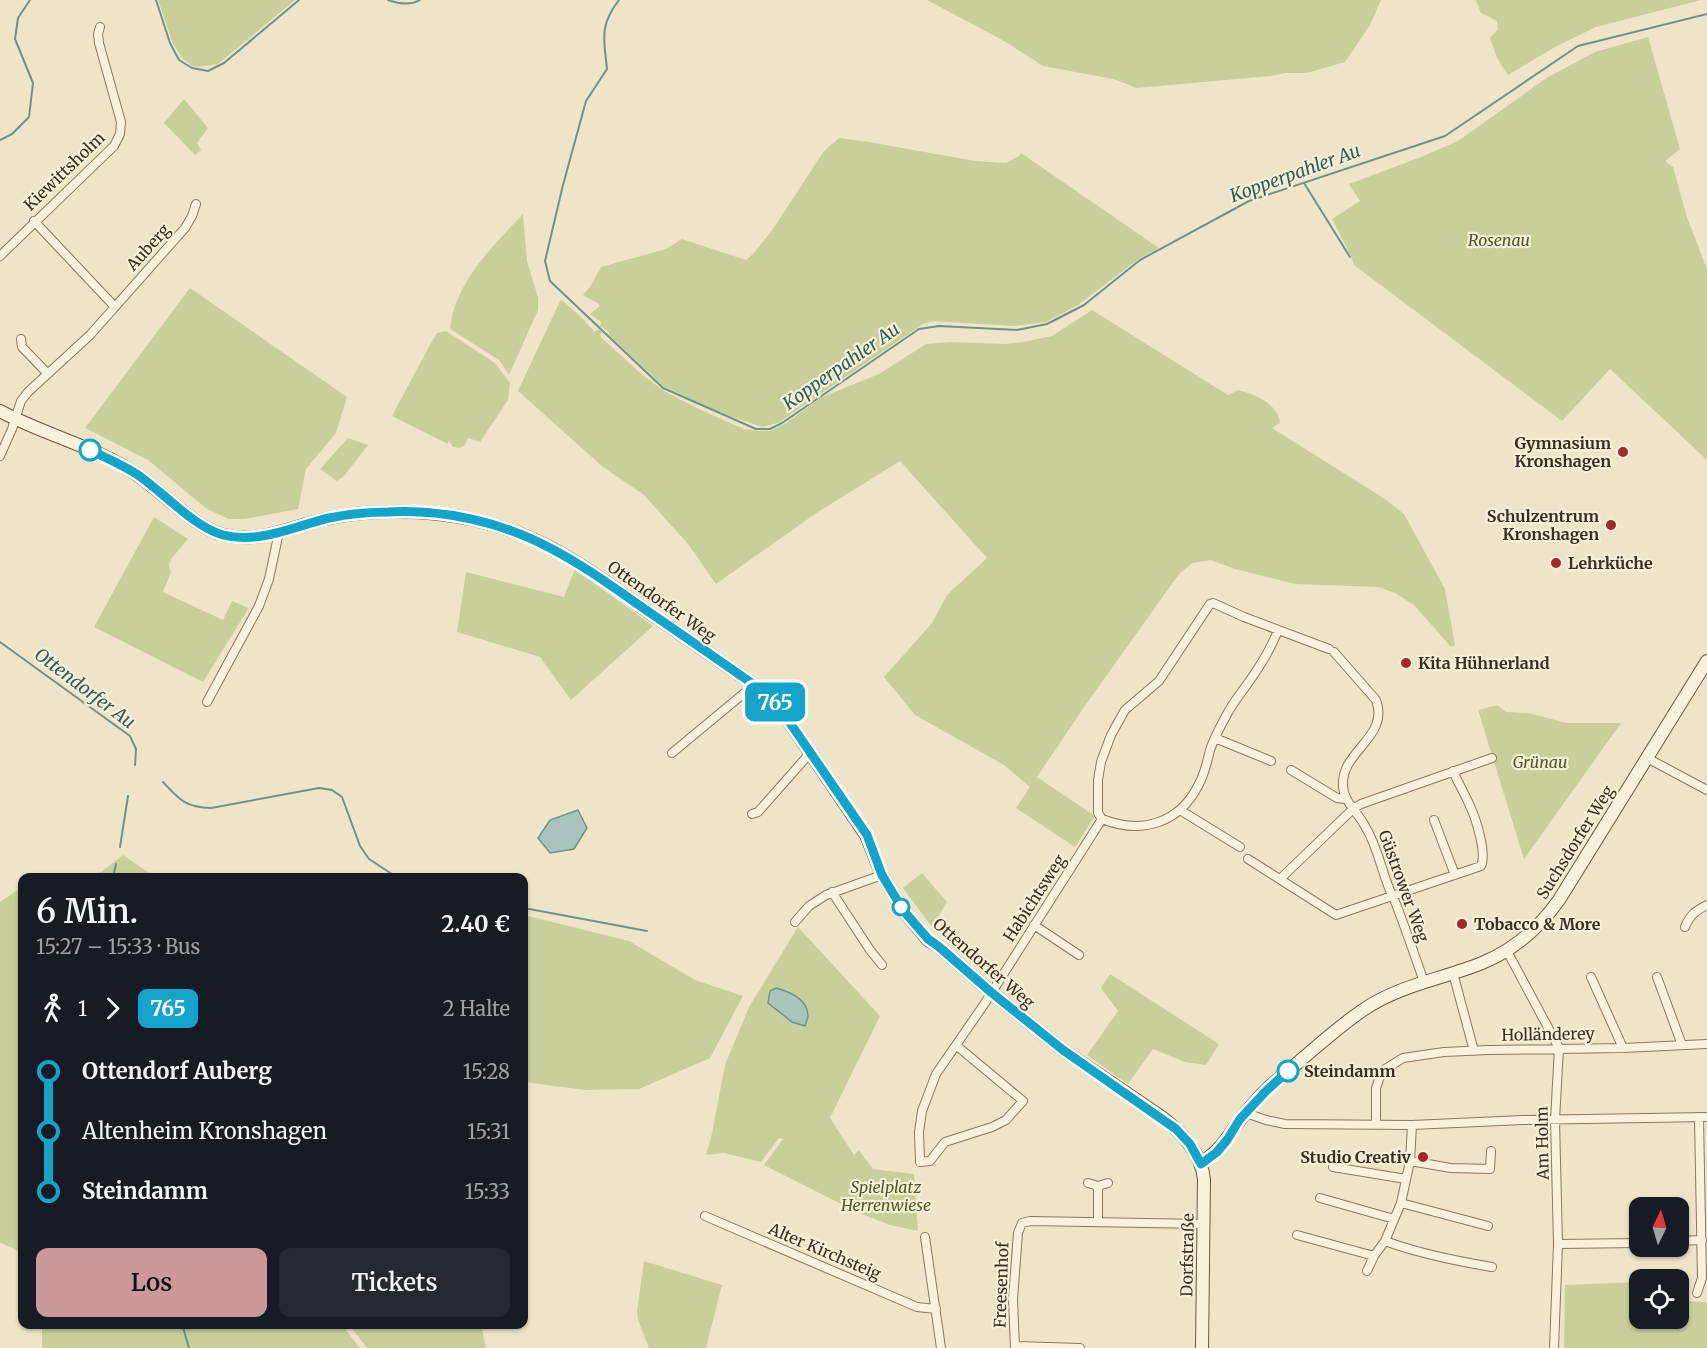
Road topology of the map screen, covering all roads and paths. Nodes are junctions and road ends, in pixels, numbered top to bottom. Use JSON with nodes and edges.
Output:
{"nodes":[{"id":1,"x":100,"y":27,"type":"dead end"},
{"id":2,"x":196,"y":204,"type":"dead end"},
{"id":3,"x":34,"y":221,"type":"junction"},
{"id":4,"x":0,"y":256,"type":"edge"},
{"id":5,"x":115,"y":307,"type":"junction"},
{"id":6,"x":21,"y":339,"type":"dead end"},
{"id":7,"x":47,"y":373,"type":"junction"},
{"id":8,"x":0,"y":411,"type":"edge"},
{"id":9,"x":15,"y":419,"type":"junction"},
{"id":10,"x":0,"y":456,"type":"edge"},
{"id":11,"x":279,"y":532,"type":"junction"},
{"id":12,"x":1278,"y":630,"type":"junction"},
{"id":13,"x":1707,"y":661,"type":"edge"},
{"id":14,"x":754,"y":685,"type":"junction"},
{"id":15,"x":207,"y":702,"type":"dead end"},
{"id":16,"x":1215,"y":738,"type":"junction"},
{"id":17,"x":811,"y":752,"type":"junction"},
{"id":18,"x":672,"y":753,"type":"dead end"},
{"id":19,"x":1492,"y":758,"type":"dead end"},
{"id":20,"x":1647,"y":758,"type":"junction"},
{"id":21,"x":1271,"y":761,"type":"dead end"},
{"id":22,"x":1291,"y":770,"type":"dead end"},
{"id":23,"x":1453,"y":771,"type":"junction"},
{"id":24,"x":1707,"y":790,"type":"edge"},
{"id":25,"x":1345,"y":799,"type":"junction"},
{"id":26,"x":1354,"y":808,"type":"junction"},
{"id":27,"x":1180,"y":810,"type":"junction"},
{"id":28,"x":752,"y":814,"type":"dead end"},
{"id":29,"x":1102,"y":819,"type":"junction"},
{"id":30,"x":1434,"y":820,"type":"dead end"},
{"id":31,"x":1240,"y":847,"type":"dead end"},
{"id":32,"x":1248,"y":859,"type":"dead end"},
{"id":33,"x":882,"y":875,"type":"junction"},
{"id":34,"x":1455,"y":875,"type":"junction"},
{"id":35,"x":1280,"y":879,"type":"junction"},
{"id":36,"x":832,"y":892,"type":"junction"},
{"id":37,"x":1393,"y":897,"type":"junction"},
{"id":38,"x":1707,"y":905,"type":"edge"},
{"id":39,"x":795,"y":922,"type":"dead end"},
{"id":40,"x":1034,"y":926,"type":"junction"},
{"id":41,"x":1685,"y":927,"type":"dead end"},
{"id":42,"x":1079,"y":955,"type":"dead end"},
{"id":43,"x":1510,"y":956,"type":"junction"},
{"id":44,"x":882,"y":965,"type":"dead end"},
{"id":45,"x":1453,"y":973,"type":"junction"},
{"id":46,"x":1591,"y":977,"type":"dead end"},
{"id":47,"x":1657,"y":977,"type":"dead end"},
{"id":48,"x":1424,"y":982,"type":"junction"},
{"id":49,"x":992,"y":993,"type":"junction"},
{"id":50,"x":1707,"y":1044,"type":"edge"},
{"id":51,"x":1682,"y":1045,"type":"junction"},
{"id":52,"x":957,"y":1046,"type":"junction"},
{"id":53,"x":1559,"y":1048,"type":"junction"},
{"id":54,"x":1623,"y":1048,"type":"junction"},
{"id":55,"x":1474,"y":1051,"type":"junction"},
{"id":56,"x":1246,"y":1113,"type":"junction"},
{"id":57,"x":1703,"y":1117,"type":"edge"},
{"id":58,"x":1555,"y":1120,"type":"junction"},
{"id":59,"x":1376,"y":1124,"type":"junction"},
{"id":60,"x":1412,"y":1125,"type":"junction"},
{"id":61,"x":1491,"y":1151,"type":"dead end"},
{"id":62,"x":1410,"y":1161,"type":"junction"},
{"id":63,"x":1201,"y":1164,"type":"junction"},
{"id":64,"x":1333,"y":1167,"type":"dead end"},
{"id":65,"x":1406,"y":1179,"type":"junction"},
{"id":66,"x":1088,"y":1183,"type":"dead end"},
{"id":67,"x":1108,"y":1183,"type":"dead end"},
{"id":68,"x":1098,"y":1186,"type":"junction"},
{"id":69,"x":1320,"y":1198,"type":"dead end"},
{"id":70,"x":1401,"y":1203,"type":"junction"},
{"id":71,"x":705,"y":1216,"type":"dead end"},
{"id":72,"x":1394,"y":1219,"type":"junction"},
{"id":73,"x":1098,"y":1222,"type":"junction"},
{"id":74,"x":1204,"y":1224,"type":"junction"},
{"id":75,"x":1488,"y":1226,"type":"dead end"},
{"id":76,"x":1297,"y":1235,"type":"dead end"},
{"id":77,"x":925,"y":1237,"type":"dead end"},
{"id":78,"x":1702,"y":1240,"type":"junction"},
{"id":79,"x":1385,"y":1241,"type":"junction"},
{"id":80,"x":1689,"y":1241,"type":"edge"},
{"id":81,"x":1629,"y":1243,"type":"edge"},
{"id":82,"x":1558,"y":1244,"type":"junction"},
{"id":83,"x":1374,"y":1256,"type":"junction"},
{"id":84,"x":1492,"y":1267,"type":"dead end"},
{"id":85,"x":1367,"y":1271,"type":"dead end"},
{"id":86,"x":1697,"y":1293,"type":"dead end"},
{"id":87,"x":936,"y":1309,"type":"junction"},
{"id":88,"x":1015,"y":1347,"type":"edge"},
{"id":89,"x":941,"y":1348,"type":"edge"},
{"id":90,"x":1080,"y":1348,"type":"edge"},
{"id":91,"x":1202,"y":1348,"type":"edge"},
{"id":92,"x":1554,"y":1348,"type":"edge"}],
"edges":[{"from":1,"to":3,"type":"street","name":"Kiewittsholm"},
{"from":2,"to":5,"type":"street","name":"Auberg"},
{"from":3,"to":4,"type":"street","name":"Kiewittsholm"},
{"from":3,"to":5,"type":"street"},
{"from":5,"to":7,"type":"street","name":"Auberg"},
{"from":6,"to":7,"type":"street"},
{"from":7,"to":9,"type":"street","name":"Auberg"},
{"from":8,"to":9,"type":"main road"},
{"from":9,"to":10,"type":"street","name":"Auberg"},
{"from":9,"to":11,"type":"main road","name":"Ottendorfer Weg"},
{"from":11,"to":14,"type":"main road","name":"Ottendorfer Weg"},
{"from":11,"to":15,"type":"street"},
{"from":12,"to":16,"type":"street"},
{"from":12,"to":25,"type":"street"},
{"from":12,"to":29,"type":"street"},
{"from":13,"to":20,"type":"main road","name":"Suchsdorfer Weg"},
{"from":14,"to":17,"type":"main road","name":"Ottendorfer Weg"},
{"from":14,"to":18,"type":"street"},
{"from":16,"to":21,"type":"street"},
{"from":16,"to":27,"type":"street"},
{"from":17,"to":28,"type":"street"},
{"from":17,"to":33,"type":"main road","name":"Ottendorfer Weg"},
{"from":19,"to":23,"type":"street"},
{"from":20,"to":24,"type":"street"},
{"from":20,"to":43,"type":"main road","name":"Suchsdorfer Weg"},
{"from":22,"to":25,"type":"street"},
{"from":23,"to":26,"type":"street"},
{"from":23,"to":34,"type":"street"},
{"from":25,"to":26,"type":"street","name":"Güstrower Weg"},
{"from":26,"to":35,"type":"street"},
{"from":26,"to":37,"type":"street","name":"Güstrower Weg"},
{"from":27,"to":29,"type":"street"},
{"from":27,"to":31,"type":"street"},
{"from":29,"to":40,"type":"street","name":"Habichtsweg"},
{"from":30,"to":34,"type":"street"},
{"from":32,"to":35,"type":"street"},
{"from":33,"to":36,"type":"street"},
{"from":33,"to":49,"type":"main road","name":"Ottendorfer Weg"},
{"from":34,"to":37,"type":"street"},
{"from":35,"to":37,"type":"street"},
{"from":36,"to":39,"type":"street"},
{"from":36,"to":44,"type":"street"},
{"from":37,"to":48,"type":"street","name":"Güstrower Weg"},
{"from":38,"to":41,"type":"street"},
{"from":40,"to":42,"type":"street"},
{"from":40,"to":49,"type":"street","name":"Habichtsweg"},
{"from":43,"to":45,"type":"main road","name":"Suchsdorfer Weg"},
{"from":43,"to":53,"type":"street"},
{"from":45,"to":48,"type":"main road","name":"Suchsdorfer Weg"},
{"from":45,"to":55,"type":"street"},
{"from":46,"to":54,"type":"street","name":"Holländerey"},
{"from":47,"to":51,"type":"street"},
{"from":48,"to":56,"type":"main road","name":"Suchsdorfer Weg"},
{"from":49,"to":52,"type":"street","name":"Habichtsweg"},
{"from":49,"to":63,"type":"main road","name":"Ottendorfer Weg"},
{"from":50,"to":51,"type":"street","name":"Holländerey"},
{"from":51,"to":54,"type":"street","name":"Holländerey"},
{"from":52,"to":52,"type":"street","name":"Habichtsweg"},
{"from":53,"to":54,"type":"street","name":"Holländerey"},
{"from":53,"to":55,"type":"street","name":"Holländerey"},
{"from":53,"to":58,"type":"street","name":"Am Holm"},
{"from":55,"to":59,"type":"street","name":"Holländerey"},
{"from":56,"to":59,"type":"street"},
{"from":56,"to":63,"type":"main road","name":"Suchsdorfer Weg"},
{"from":57,"to":58,"type":"street"},
{"from":57,"to":78,"type":"street"},
{"from":58,"to":60,"type":"street"},
{"from":58,"to":82,"type":"street","name":"Am Holm"},
{"from":59,"to":60,"type":"street"},
{"from":60,"to":62,"type":"street"},
{"from":61,"to":62,"type":"street"},
{"from":62,"to":65,"type":"street"},
{"from":63,"to":74,"type":"main road","name":"Dorfstraße"},
{"from":64,"to":65,"type":"street"},
{"from":65,"to":70,"type":"street"},
{"from":66,"to":68,"type":"street"},
{"from":67,"to":68,"type":"street"},
{"from":68,"to":73,"type":"street"},
{"from":69,"to":72,"type":"street"},
{"from":70,"to":72,"type":"street"},
{"from":70,"to":75,"type":"street"},
{"from":71,"to":87,"type":"street","name":"Alter Kirchsteig"},
{"from":72,"to":79,"type":"street"},
{"from":73,"to":74,"type":"street"},
{"from":73,"to":88,"type":"street","name":"Freesenhof"},
{"from":74,"to":91,"type":"main road","name":"Dorfstraße"},
{"from":76,"to":83,"type":"street"},
{"from":77,"to":87,"type":"street"},
{"from":78,"to":80,"type":"street"},
{"from":78,"to":86,"type":"street"},
{"from":79,"to":83,"type":"street"},
{"from":79,"to":84,"type":"street"},
{"from":81,"to":82,"type":"street"},
{"from":82,"to":92,"type":"street","name":"Am Holm"},
{"from":83,"to":85,"type":"street"},
{"from":87,"to":89,"type":"street"},
{"from":88,"to":90,"type":"street"}]}
